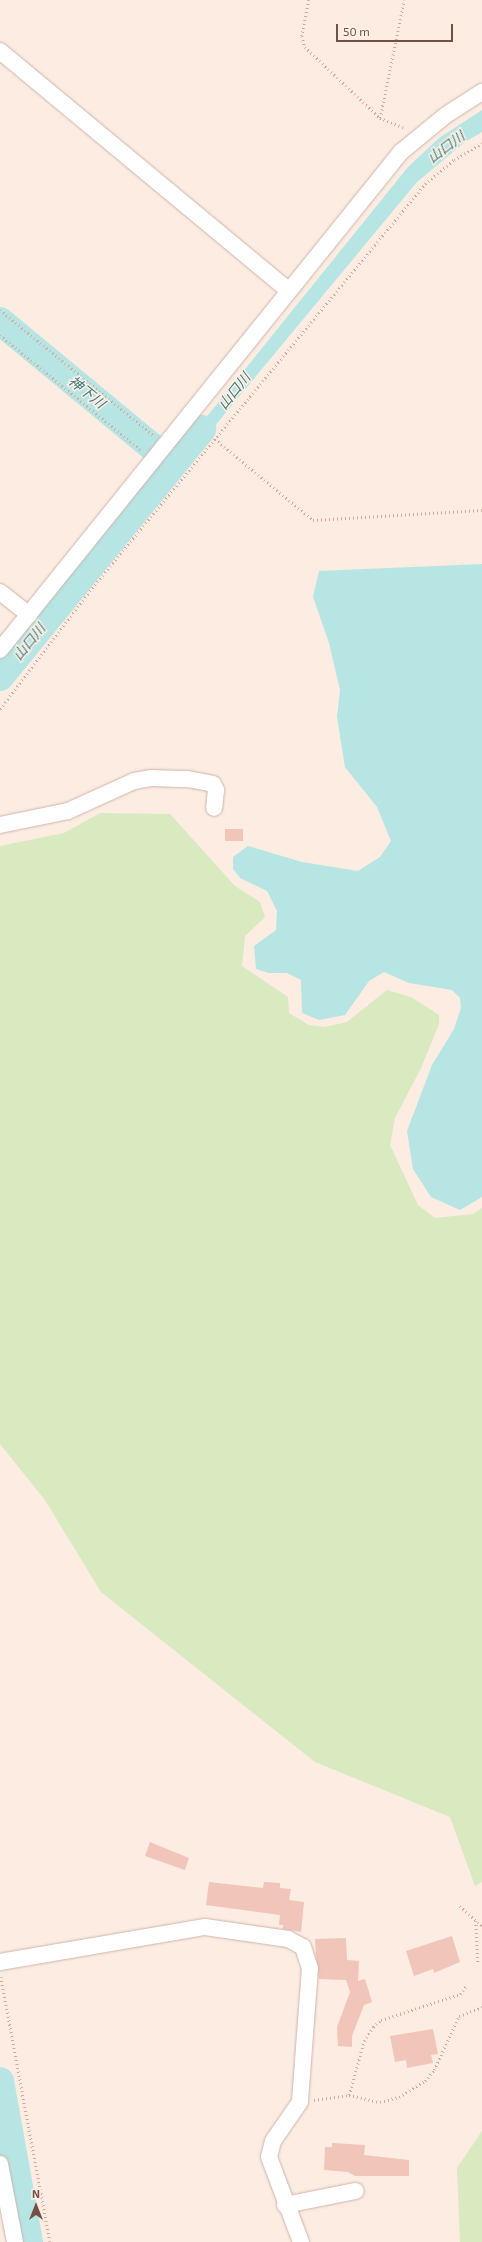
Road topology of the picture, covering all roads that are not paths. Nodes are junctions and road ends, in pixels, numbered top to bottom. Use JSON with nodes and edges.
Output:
{"nodes":[{"id":1,"x":0,"y":51,"type":"edge"},
{"id":2,"x":482,"y":92,"type":"edge"},
{"id":3,"x":288,"y":290,"type":"junction"},
{"id":4,"x":0,"y":592,"type":"edge"},
{"id":5,"x":29,"y":615,"type":"junction"},
{"id":6,"x":0,"y":650,"type":"edge"},
{"id":7,"x":214,"y":808,"type":"dead end"},
{"id":8,"x":0,"y":825,"type":"edge"},
{"id":9,"x":0,"y":1962,"type":"edge"},
{"id":10,"x":0,"y":2164,"type":"edge"},
{"id":11,"x":356,"y":2191,"type":"dead end"},
{"id":12,"x":285,"y":2205,"type":"junction"},
{"id":13,"x":15,"y":2242,"type":"edge"},
{"id":14,"x":301,"y":2242,"type":"edge"}],
"edges":[{"from":1,"to":3,"type":"street"},
{"from":2,"to":3,"type":"street"},
{"from":3,"to":5,"type":"street"},
{"from":4,"to":5,"type":"street"},
{"from":5,"to":6,"type":"street"},
{"from":7,"to":8,"type":"street"},
{"from":9,"to":12,"type":"street"},
{"from":10,"to":13,"type":"street"},
{"from":11,"to":12,"type":"street"},
{"from":12,"to":14,"type":"street"}]}
